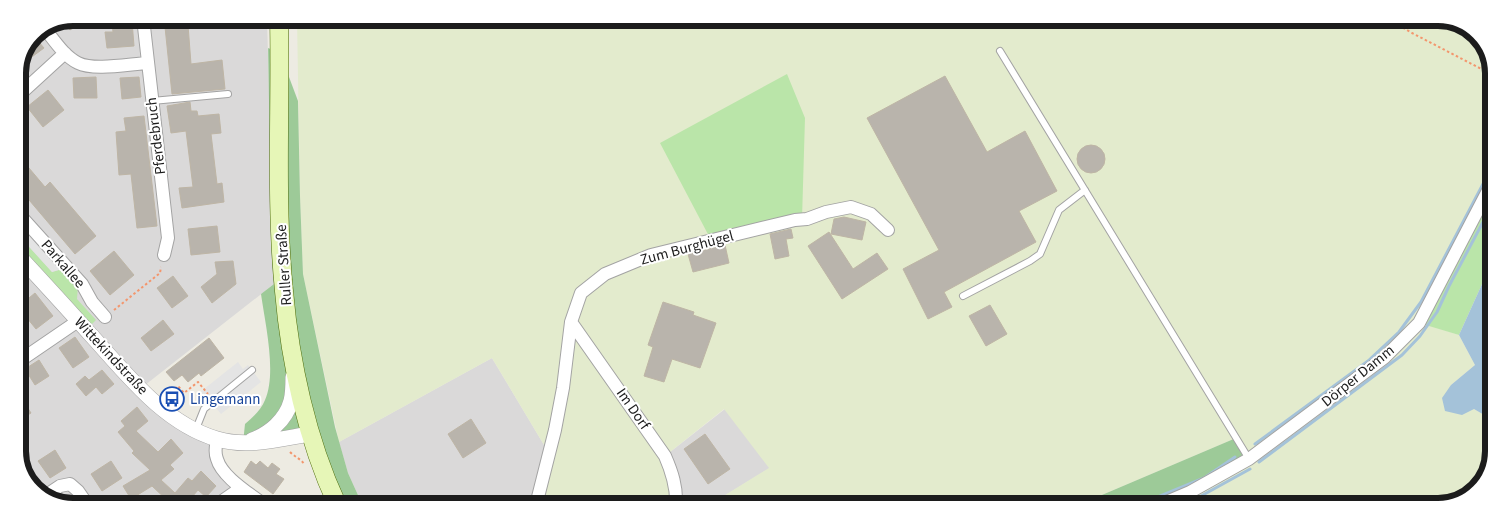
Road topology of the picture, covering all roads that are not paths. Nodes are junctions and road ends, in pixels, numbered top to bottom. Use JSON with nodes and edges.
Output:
{"nodes":[{"id":1,"x":144,"y":26,"type":"edge"},
{"id":2,"x":279,"y":26,"type":"edge"},
{"id":3,"x":49,"y":33,"type":"edge"},
{"id":4,"x":1000,"y":51,"type":"dead end"},
{"id":5,"x":65,"y":53,"type":"junction"},
{"id":6,"x":148,"y":63,"type":"junction"},
{"id":7,"x":26,"y":89,"type":"edge"},
{"id":8,"x":228,"y":94,"type":"dead end"},
{"id":9,"x":152,"y":101,"type":"junction"},
{"id":10,"x":1085,"y":190,"type":"junction"},
{"id":11,"x":1485,"y":196,"type":"edge"},
{"id":12,"x":26,"y":222,"type":"edge"},
{"id":13,"x":888,"y":230,"type":"dead end"},
{"id":14,"x":164,"y":255,"type":"road end"},
{"id":15,"x":26,"y":264,"type":"edge"},
{"id":16,"x":963,"y":296,"type":"dead end"},
{"id":17,"x":105,"y":317,"type":"road end"},
{"id":18,"x":78,"y":321,"type":"junction"},
{"id":19,"x":571,"y":322,"type":"junction"},
{"id":20,"x":26,"y":357,"type":"edge"},
{"id":21,"x":295,"y":364,"type":"junction"},
{"id":22,"x":252,"y":370,"type":"dead end"},
{"id":23,"x":196,"y":429,"type":"junction"},
{"id":24,"x":310,"y":434,"type":"junction"},
{"id":25,"x":217,"y":439,"type":"junction"},
{"id":26,"x":243,"y":443,"type":"junction"},
{"id":27,"x":1249,"y":459,"type":"junction"},
{"id":28,"x":241,"y":488,"type":"junction"},
{"id":29,"x":51,"y":492,"type":"edge"},
{"id":30,"x":83,"y":498,"type":"edge"},
{"id":31,"x":227,"y":498,"type":"edge"},
{"id":32,"x":255,"y":498,"type":"edge"},
{"id":33,"x":335,"y":498,"type":"edge"},
{"id":34,"x":538,"y":498,"type":"edge"},
{"id":35,"x":676,"y":498,"type":"edge"},
{"id":36,"x":1176,"y":498,"type":"edge"}],
"edges":[{"from":1,"to":6,"type":"street","name":"Pferdebruch"},
{"from":2,"to":21,"type":"main road","name":"Ruller Straße"},
{"from":3,"to":5,"type":"street"},
{"from":4,"to":10,"type":"lane"},
{"from":5,"to":6,"type":"street"},
{"from":5,"to":7,"type":"street"},
{"from":6,"to":9,"type":"street","name":"Pferdebruch"},
{"from":8,"to":9,"type":"lane"},
{"from":9,"to":14,"type":"street","name":"Pferdebruch"},
{"from":10,"to":16,"type":"lane"},
{"from":10,"to":27,"type":"lane"},
{"from":11,"to":27,"type":"street","name":"Dörper Damm"},
{"from":12,"to":17,"type":"street","name":"Parkallee"},
{"from":13,"to":19,"type":"street","name":"Zum Burghügel"},
{"from":15,"to":18,"type":"street","name":"Wittekindstraße"},
{"from":18,"to":20,"type":"street"},
{"from":18,"to":23,"type":"street","name":"Wittekindstraße"},
{"from":19,"to":34,"type":"street","name":"Zum Burghügel"},
{"from":19,"to":35,"type":"street","name":"Im Dorf"},
{"from":21,"to":24,"type":"main road","name":"Ruller Straße"},
{"from":21,"to":26,"type":"street"},
{"from":22,"to":23,"type":"lane"},
{"from":23,"to":25,"type":"street","name":"Wittekindstraße"},
{"from":24,"to":26,"type":"street","name":"Wittekindstraße"},
{"from":24,"to":33,"type":"main road","name":"Ruller Straße"},
{"from":25,"to":26,"type":"street","name":"Wittekindstraße"},
{"from":25,"to":28,"type":"street"},
{"from":27,"to":36,"type":"street","name":"Dörper Damm"},
{"from":28,"to":31,"type":"street"},
{"from":28,"to":32,"type":"street"},
{"from":29,"to":30,"type":"street"}]}
